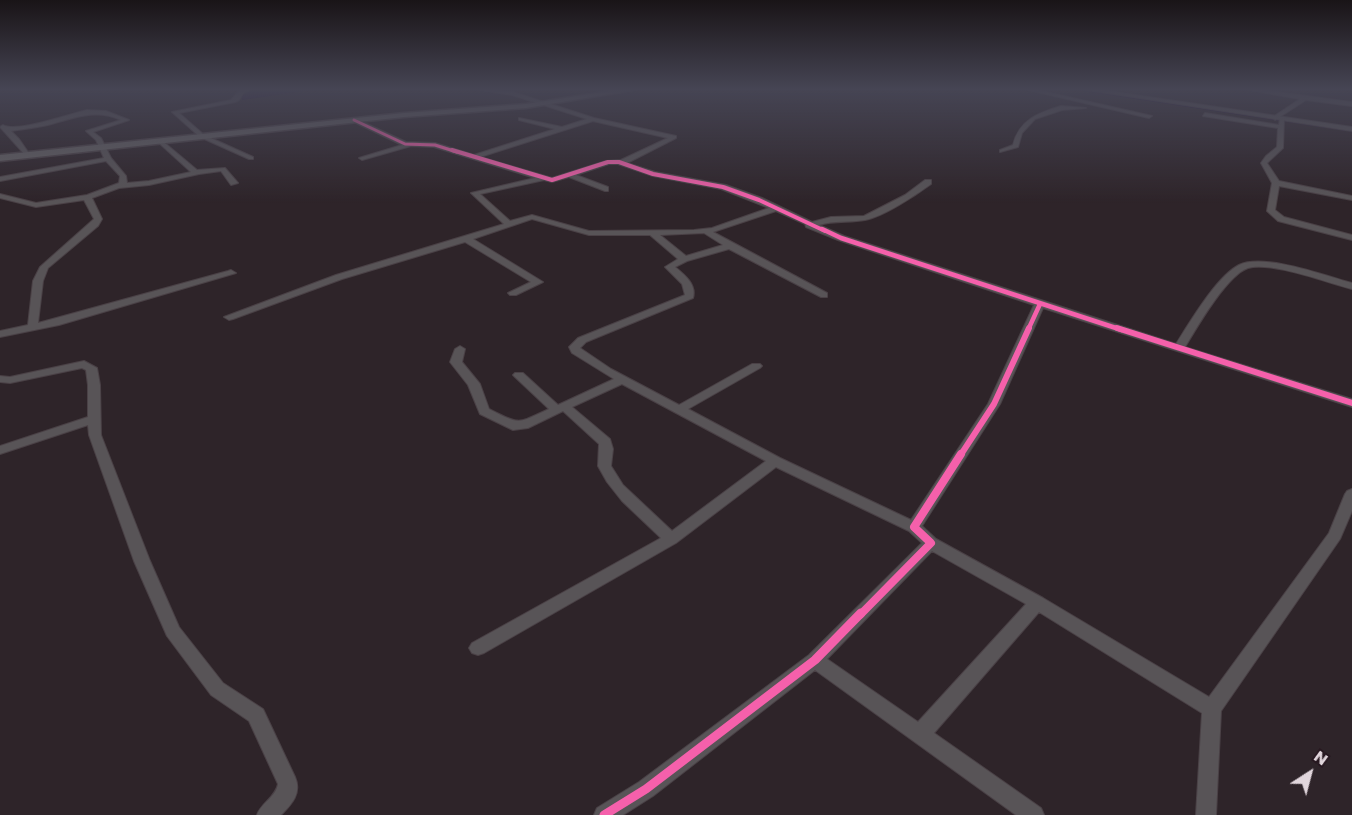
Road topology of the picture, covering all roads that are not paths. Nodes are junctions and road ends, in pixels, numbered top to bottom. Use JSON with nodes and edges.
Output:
{"nodes":[{"id":1,"x":12,"y":127,"type":"edge"},
{"id":2,"x":105,"y":127,"type":"edge"},
{"id":3,"x":193,"y":127,"type":"edge"},
{"id":4,"x":283,"y":127,"type":"edge"},
{"id":5,"x":369,"y":127,"type":"edge"},
{"id":6,"x":555,"y":127,"type":"edge"},
{"id":7,"x":569,"y":127,"type":"edge"},
{"id":8,"x":627,"y":127,"type":"edge"},
{"id":9,"x":1025,"y":127,"type":"edge"},
{"id":10,"x":1280,"y":127,"type":"edge"},
{"id":11,"x":1334,"y":127,"type":"edge"},
{"id":12,"x":563,"y":129,"type":"junction"},
{"id":13,"x":1352,"y":129,"type":"edge"},
{"id":14,"x":202,"y":135,"type":"junction"},
{"id":15,"x":160,"y":141,"type":"junction"},
{"id":16,"x":408,"y":145,"type":"junction"},
{"id":17,"x":102,"y":147,"type":"junction"},
{"id":18,"x":1002,"y":152,"type":"dead end"},
{"id":19,"x":27,"y":155,"type":"junction"},
{"id":20,"x":476,"y":156,"type":"junction"},
{"id":21,"x":0,"y":158,"type":"edge"},
{"id":22,"x":251,"y":158,"type":"dead end"},
{"id":23,"x":108,"y":159,"type":"junction"},
{"id":24,"x":362,"y":159,"type":"dead end"},
{"id":25,"x":623,"y":162,"type":"junction"},
{"id":26,"x":196,"y":172,"type":"junction"},
{"id":27,"x":570,"y":175,"type":"junction"},
{"id":28,"x":0,"y":178,"type":"edge"},
{"id":29,"x":542,"y":178,"type":"junction"},
{"id":30,"x":928,"y":182,"type":"dead end"},
{"id":31,"x":234,"y":183,"type":"dead end"},
{"id":32,"x":1276,"y":183,"type":"junction"},
{"id":33,"x":119,"y":186,"type":"junction"},
{"id":34,"x":605,"y":189,"type":"dead end"},
{"id":35,"x":0,"y":196,"type":"edge"},
{"id":36,"x":89,"y":197,"type":"junction"},
{"id":37,"x":1352,"y":198,"type":"edge"},
{"id":38,"x":776,"y":208,"type":"junction"},
{"id":39,"x":509,"y":224,"type":"junction"},
{"id":40,"x":809,"y":225,"type":"junction"},
{"id":41,"x":706,"y":231,"type":"junction"},
{"id":42,"x":653,"y":233,"type":"junction"},
{"id":43,"x":1352,"y":238,"type":"edge"},
{"id":44,"x":468,"y":240,"type":"junction"},
{"id":45,"x":729,"y":246,"type":"junction"},
{"id":46,"x":684,"y":259,"type":"junction"},
{"id":47,"x":231,"y":273,"type":"dead end"},
{"id":48,"x":1352,"y":286,"type":"edge"},
{"id":49,"x":513,"y":293,"type":"dead end"},
{"id":50,"x":824,"y":295,"type":"dead end"},
{"id":51,"x":1040,"y":304,"type":"junction"},
{"id":52,"x":229,"y":317,"type":"dead end"},
{"id":53,"x":33,"y":327,"type":"junction"},
{"id":54,"x":0,"y":334,"type":"edge"},
{"id":55,"x":460,"y":349,"type":"dead end"},
{"id":56,"x":1178,"y":349,"type":"junction"},
{"id":57,"x":756,"y":366,"type":"dead end"},
{"id":58,"x":519,"y":375,"type":"dead end"},
{"id":59,"x":0,"y":379,"type":"edge"},
{"id":60,"x":623,"y":379,"type":"junction"},
{"id":61,"x":1352,"y":403,"type":"edge"},
{"id":62,"x":560,"y":408,"type":"junction"},
{"id":63,"x":680,"y":410,"type":"junction"},
{"id":64,"x":93,"y":419,"type":"junction"},
{"id":65,"x":0,"y":450,"type":"edge"},
{"id":66,"x":775,"y":461,"type":"junction"},
{"id":67,"x":1352,"y":494,"type":"edge"},
{"id":68,"x":914,"y":527,"type":"junction"},
{"id":69,"x":671,"y":539,"type":"junction"},
{"id":70,"x":931,"y":543,"type":"junction"},
{"id":71,"x":1037,"y":603,"type":"junction"},
{"id":72,"x":478,"y":648,"type":"dead end"},
{"id":73,"x":815,"y":660,"type":"junction"},
{"id":74,"x":1212,"y":709,"type":"junction"},
{"id":75,"x":920,"y":734,"type":"junction"},
{"id":76,"x":267,"y":815,"type":"edge"},
{"id":77,"x":604,"y":815,"type":"edge"},
{"id":78,"x":1034,"y":815,"type":"edge"},
{"id":79,"x":1206,"y":815,"type":"edge"}],
"edges":[{"from":1,"to":19,"type":"street"},
{"from":2,"to":17,"type":"street"},
{"from":3,"to":14,"type":"street"},
{"from":4,"to":14,"type":"main road"},
{"from":5,"to":16,"type":"street"},
{"from":6,"to":12,"type":"street"},
{"from":7,"to":12,"type":"street"},
{"from":8,"to":25,"type":"street"},
{"from":9,"to":18,"type":"street"},
{"from":10,"to":32,"type":"street"},
{"from":11,"to":13,"type":"street"},
{"from":12,"to":20,"type":"street"},
{"from":14,"to":15,"type":"main road"},
{"from":14,"to":22,"type":"street"},
{"from":15,"to":17,"type":"main road"},
{"from":15,"to":26,"type":"street"},
{"from":16,"to":20,"type":"street"},
{"from":16,"to":24,"type":"street"},
{"from":17,"to":19,"type":"main road"},
{"from":17,"to":23,"type":"street"},
{"from":19,"to":21,"type":"main road"},
{"from":20,"to":29,"type":"street"},
{"from":23,"to":28,"type":"street"},
{"from":23,"to":33,"type":"street"},
{"from":25,"to":27,"type":"street"},
{"from":25,"to":38,"type":"street"},
{"from":26,"to":31,"type":"street"},
{"from":26,"to":33,"type":"street"},
{"from":27,"to":29,"type":"street"},
{"from":27,"to":34,"type":"street"},
{"from":29,"to":39,"type":"street"},
{"from":30,"to":40,"type":"street"},
{"from":32,"to":37,"type":"street"},
{"from":32,"to":43,"type":"street"},
{"from":33,"to":36,"type":"street"},
{"from":35,"to":36,"type":"street"},
{"from":36,"to":53,"type":"street"},
{"from":38,"to":40,"type":"street"},
{"from":38,"to":41,"type":"street"},
{"from":39,"to":42,"type":"street"},
{"from":39,"to":44,"type":"street"},
{"from":40,"to":51,"type":"street"},
{"from":41,"to":42,"type":"street"},
{"from":41,"to":45,"type":"street"},
{"from":42,"to":46,"type":"street"},
{"from":44,"to":49,"type":"street"},
{"from":44,"to":52,"type":"street"},
{"from":45,"to":46,"type":"street"},
{"from":45,"to":50,"type":"street"},
{"from":46,"to":60,"type":"street"},
{"from":47,"to":53,"type":"street"},
{"from":48,"to":56,"type":"street"},
{"from":51,"to":56,"type":"street"},
{"from":51,"to":68,"type":"street"},
{"from":53,"to":54,"type":"street"},
{"from":55,"to":62,"type":"street"},
{"from":56,"to":61,"type":"street"},
{"from":57,"to":63,"type":"street"},
{"from":58,"to":62,"type":"street"},
{"from":59,"to":64,"type":"street"},
{"from":60,"to":62,"type":"street"},
{"from":60,"to":63,"type":"street"},
{"from":62,"to":69,"type":"street"},
{"from":63,"to":66,"type":"street"},
{"from":64,"to":65,"type":"street"},
{"from":64,"to":76,"type":"street"},
{"from":66,"to":68,"type":"street"},
{"from":66,"to":69,"type":"street"},
{"from":67,"to":74,"type":"street"},
{"from":68,"to":70,"type":"street"},
{"from":69,"to":72,"type":"street"},
{"from":70,"to":71,"type":"street"},
{"from":70,"to":73,"type":"street"},
{"from":71,"to":74,"type":"street"},
{"from":71,"to":75,"type":"street"},
{"from":73,"to":75,"type":"street"},
{"from":73,"to":77,"type":"street"},
{"from":74,"to":79,"type":"street"},
{"from":75,"to":78,"type":"street"}]}
